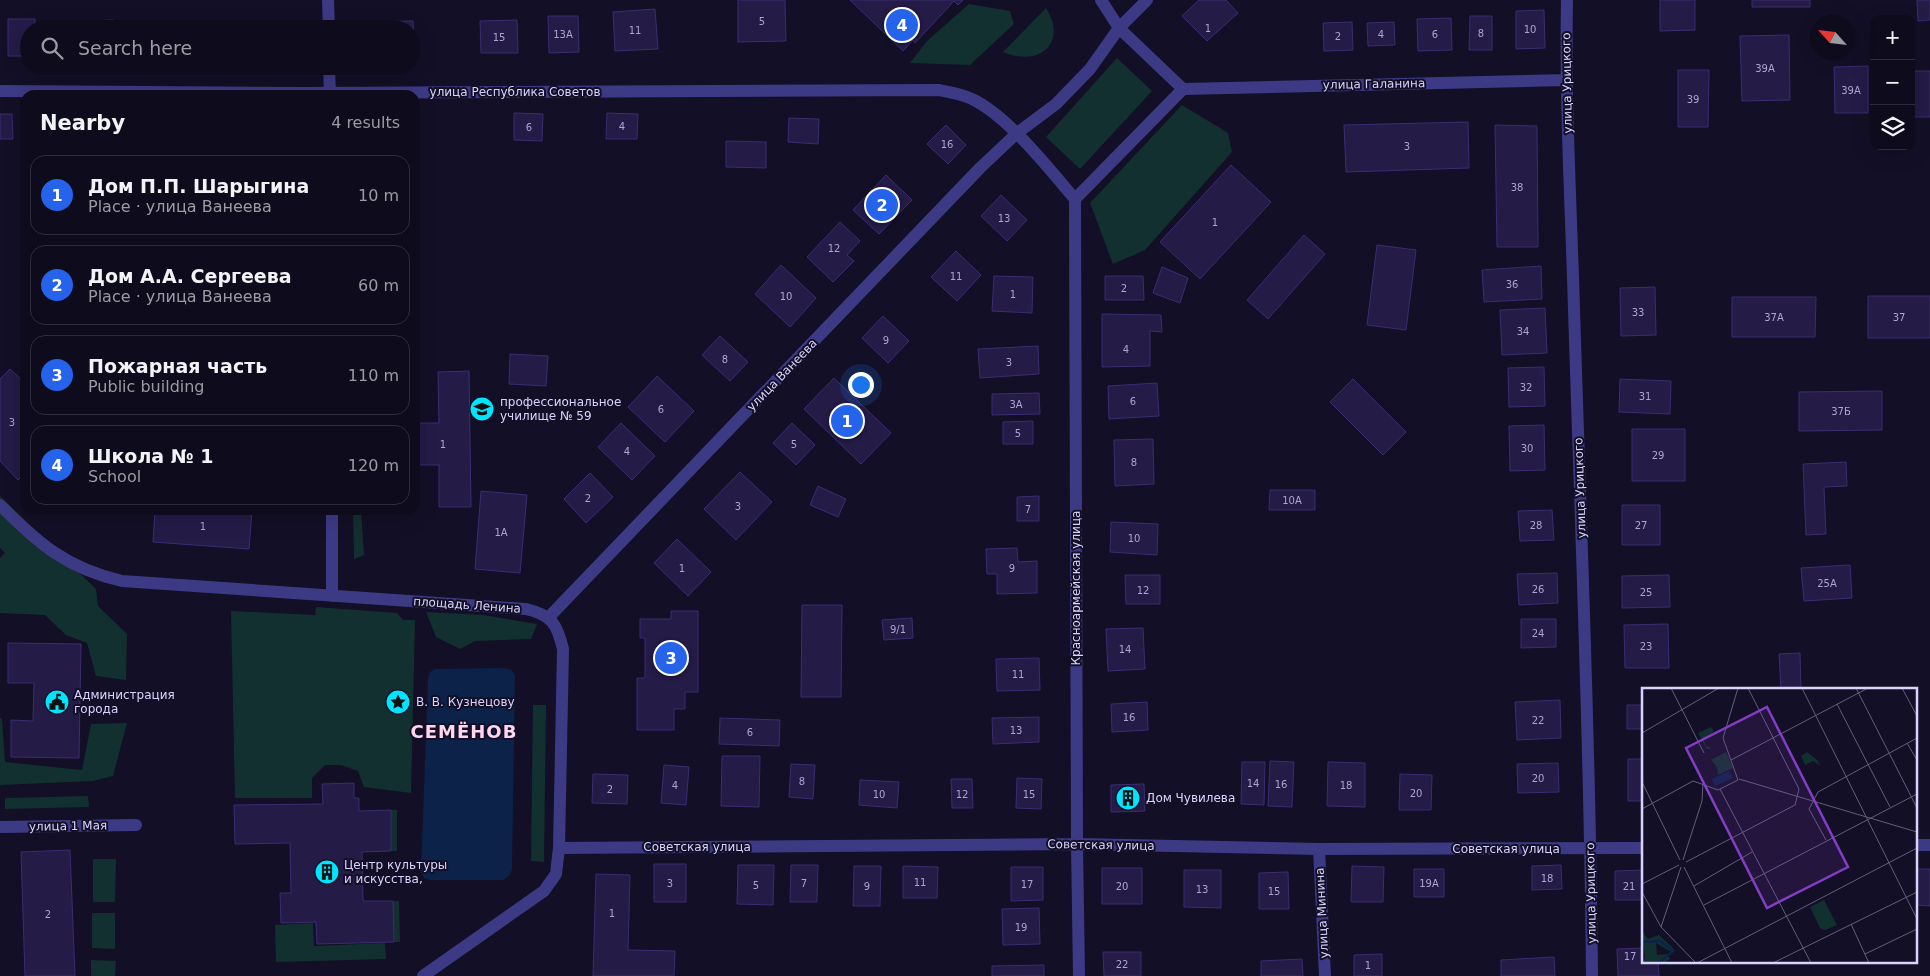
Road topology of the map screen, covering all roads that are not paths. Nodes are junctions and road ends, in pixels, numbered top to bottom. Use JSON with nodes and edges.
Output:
{"nodes":[{"id":1,"x":328,"y":0,"type":"edge"},
{"id":2,"x":1101,"y":0,"type":"edge"},
{"id":3,"x":1147,"y":0,"type":"edge"},
{"id":4,"x":1567,"y":0,"type":"edge"},
{"id":5,"x":329,"y":20,"type":"edge"},
{"id":6,"x":1119,"y":28,"type":"junction"},
{"id":7,"x":329,"y":75,"type":"edge"},
{"id":8,"x":1566,"y":80,"type":"junction"},
{"id":9,"x":1183,"y":89,"type":"junction"},
{"id":10,"x":330,"y":90,"type":"edge"},
{"id":11,"x":0,"y":91,"type":"edge"},
{"id":12,"x":20,"y":91,"type":"edge"},
{"id":13,"x":420,"y":93,"type":"edge"},
{"id":14,"x":1016,"y":134,"type":"junction"},
{"id":15,"x":1075,"y":199,"type":"junction"},
{"id":16,"x":0,"y":505,"type":"edge"},
{"id":17,"x":332,"y":515,"type":"edge"},
{"id":18,"x":332,"y":596,"type":"junction"},
{"id":19,"x":549,"y":618,"type":"junction"},
{"id":20,"x":136,"y":825,"type":"dead end"},
{"id":21,"x":0,"y":827,"type":"edge"},
{"id":22,"x":1077,"y":844,"type":"junction"},
{"id":23,"x":559,"y":848,"type":"junction"},
{"id":24,"x":1591,"y":848,"type":"junction"},
{"id":25,"x":1642,"y":848,"type":"edge"},
{"id":26,"x":1319,"y":849,"type":"junction"},
{"id":27,"x":423,"y":976,"type":"edge"},
{"id":28,"x":1079,"y":976,"type":"edge"},
{"id":29,"x":1325,"y":976,"type":"edge"},
{"id":30,"x":1592,"y":976,"type":"edge"}],
"edges":[{"from":1,"to":5,"type":"street"},
{"from":2,"to":6,"type":"street"},
{"from":3,"to":6,"type":"street","name":"улица Ванеева"},
{"from":4,"to":8,"type":"street","name":"улица Урицкого"},
{"from":6,"to":9,"type":"street"},
{"from":6,"to":14,"type":"street","name":"улица Ванеева"},
{"from":7,"to":10,"type":"street"},
{"from":8,"to":9,"type":"street","name":"улица Галанина"},
{"from":8,"to":24,"type":"street","name":"улица Урицкого"},
{"from":9,"to":15,"type":"street"},
{"from":11,"to":12,"type":"street","name":"улица Республика Советов"},
{"from":13,"to":14,"type":"street","name":"улица Республика Советов"},
{"from":14,"to":15,"type":"street","name":"улица Республика Советов"},
{"from":14,"to":19,"type":"street","name":"улица Ванеева"},
{"from":15,"to":22,"type":"street","name":"Красноармейская улица"},
{"from":16,"to":18,"type":"street","name":"площадь Ленина"},
{"from":17,"to":18,"type":"street"},
{"from":18,"to":19,"type":"street","name":"площадь Ленина"},
{"from":19,"to":23,"type":"street"},
{"from":20,"to":21,"type":"street","name":"улица 1 Мая"},
{"from":22,"to":23,"type":"street","name":"Советская улица"},
{"from":22,"to":26,"type":"street","name":"Советская улица"},
{"from":22,"to":28,"type":"street","name":"Красноармейская улица"},
{"from":23,"to":27,"type":"street"},
{"from":24,"to":25,"type":"street","name":"Советская улица"},
{"from":24,"to":26,"type":"street","name":"Советская улица"},
{"from":24,"to":30,"type":"street","name":"улица Урицкого"},
{"from":26,"to":29,"type":"street","name":"улица Минина"}]}
